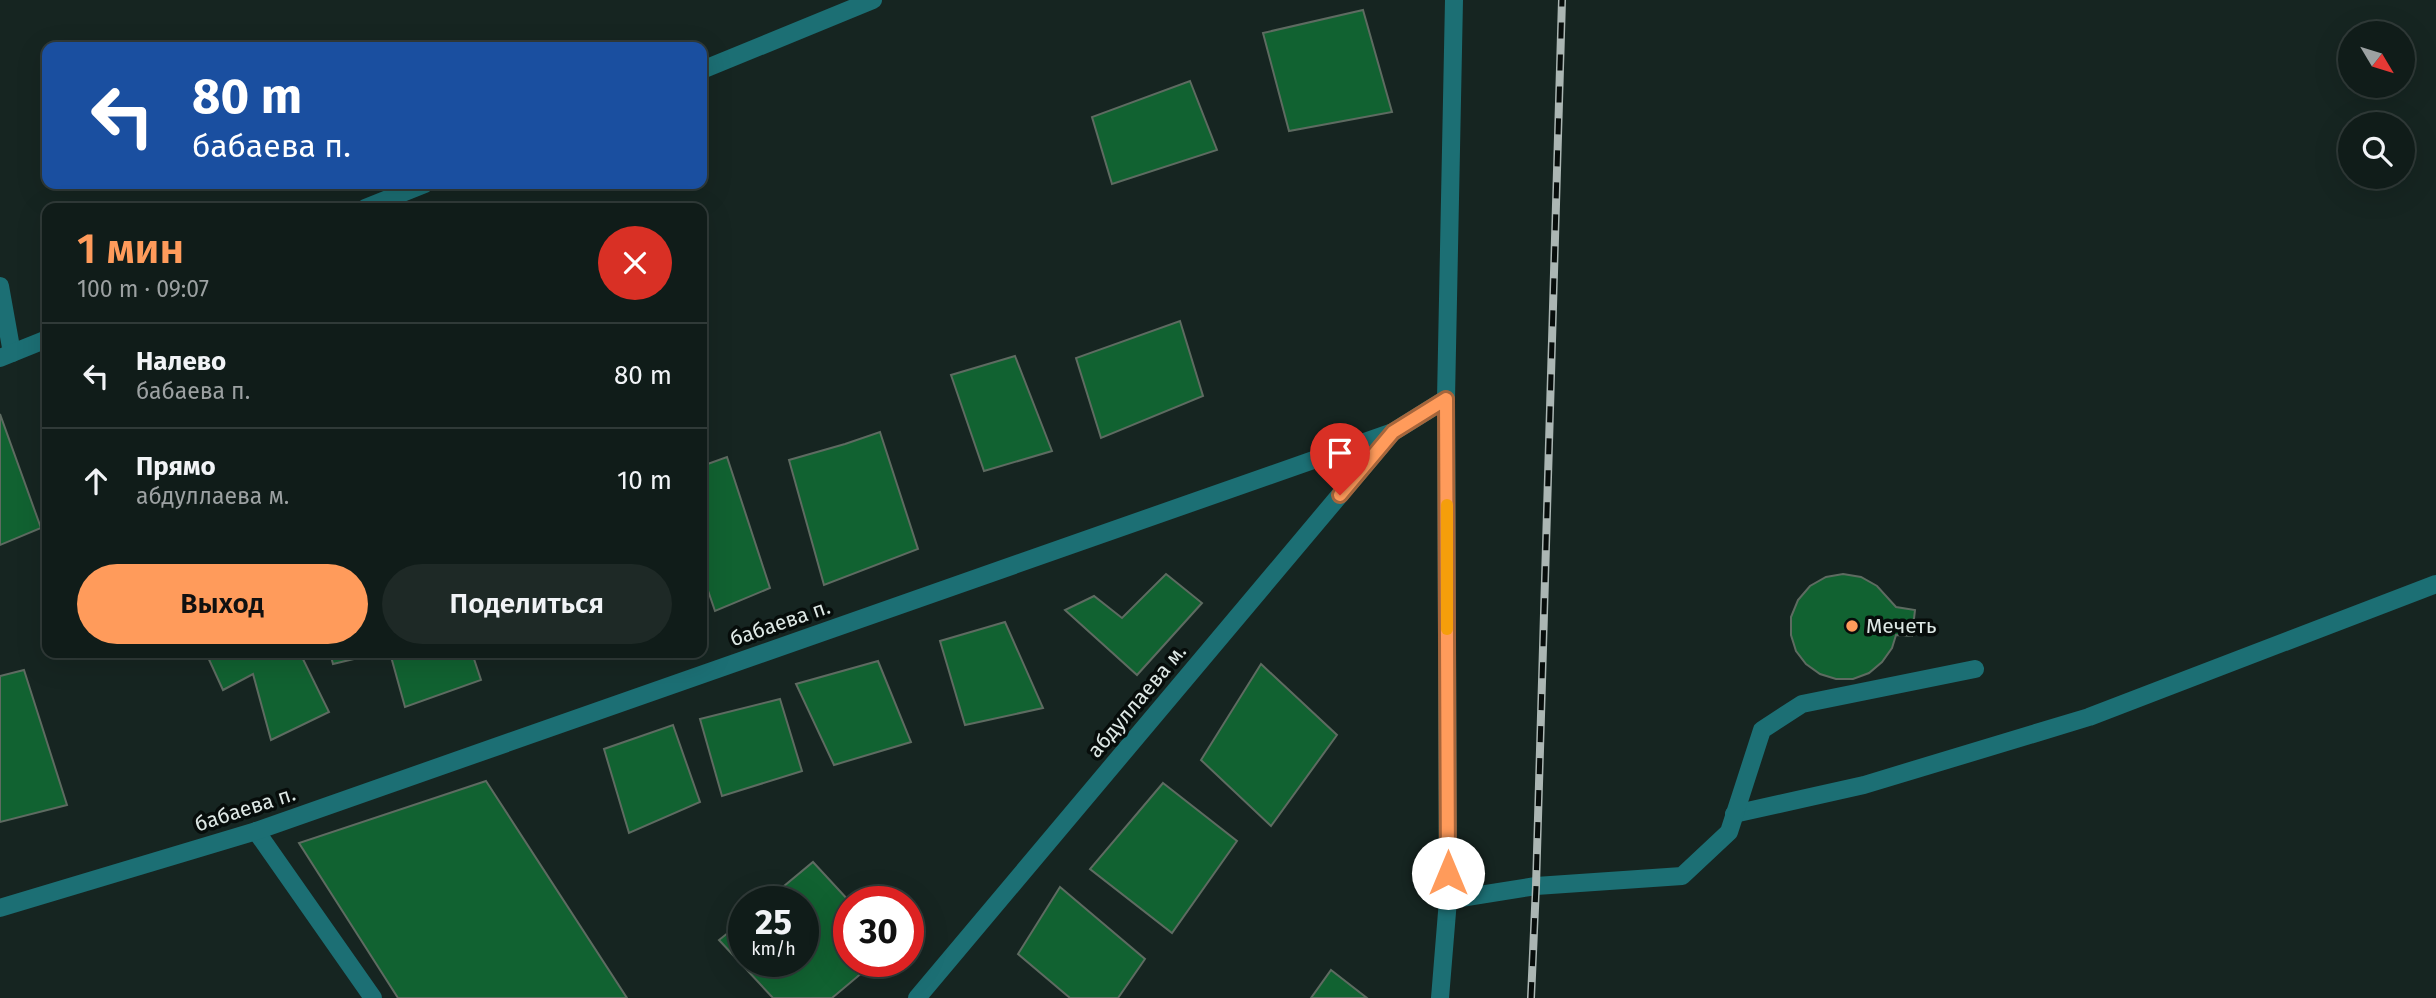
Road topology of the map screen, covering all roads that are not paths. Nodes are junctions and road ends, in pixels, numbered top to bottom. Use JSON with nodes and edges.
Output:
{"nodes":[{"id":1,"x":873,"y":0,"type":"edge"},
{"id":2,"x":1454,"y":0,"type":"edge"},
{"id":3,"x":707,"y":68,"type":"edge"},
{"id":4,"x":412,"y":189,"type":"edge"},
{"id":5,"x":378,"y":203,"type":"edge"},
{"id":6,"x":0,"y":286,"type":"edge"},
{"id":7,"x":42,"y":341,"type":"edge"},
{"id":8,"x":6,"y":355,"type":"edge"},
{"id":9,"x":1446,"y":399,"type":"junction"},
{"id":10,"x":1393,"y":432,"type":"junction"},
{"id":11,"x":2436,"y":583,"type":"edge"},
{"id":12,"x":1975,"y":669,"type":"dead end"},
{"id":13,"x":1734,"y":814,"type":"junction"},
{"id":14,"x":256,"y":831,"type":"junction"},
{"id":15,"x":1448,"y":901,"type":"junction"},
{"id":16,"x":0,"y":908,"type":"edge"},
{"id":17,"x":373,"y":998,"type":"edge"},
{"id":18,"x":917,"y":998,"type":"edge"},
{"id":19,"x":1440,"y":998,"type":"edge"}],
"edges":[{"from":1,"to":3,"type":"street"},
{"from":2,"to":9,"type":"street"},
{"from":4,"to":5,"type":"street"},
{"from":6,"to":8,"type":"street"},
{"from":7,"to":8,"type":"street"},
{"from":9,"to":10,"type":"street","name":"бабаева п."},
{"from":9,"to":15,"type":"street"},
{"from":10,"to":14,"type":"street","name":"бабаева п."},
{"from":10,"to":18,"type":"street","name":"абдуллаева м."},
{"from":11,"to":13,"type":"street"},
{"from":12,"to":13,"type":"street"},
{"from":13,"to":15,"type":"street"},
{"from":14,"to":16,"type":"street","name":"бабаева п."},
{"from":14,"to":17,"type":"street"},
{"from":15,"to":19,"type":"street"}]}
